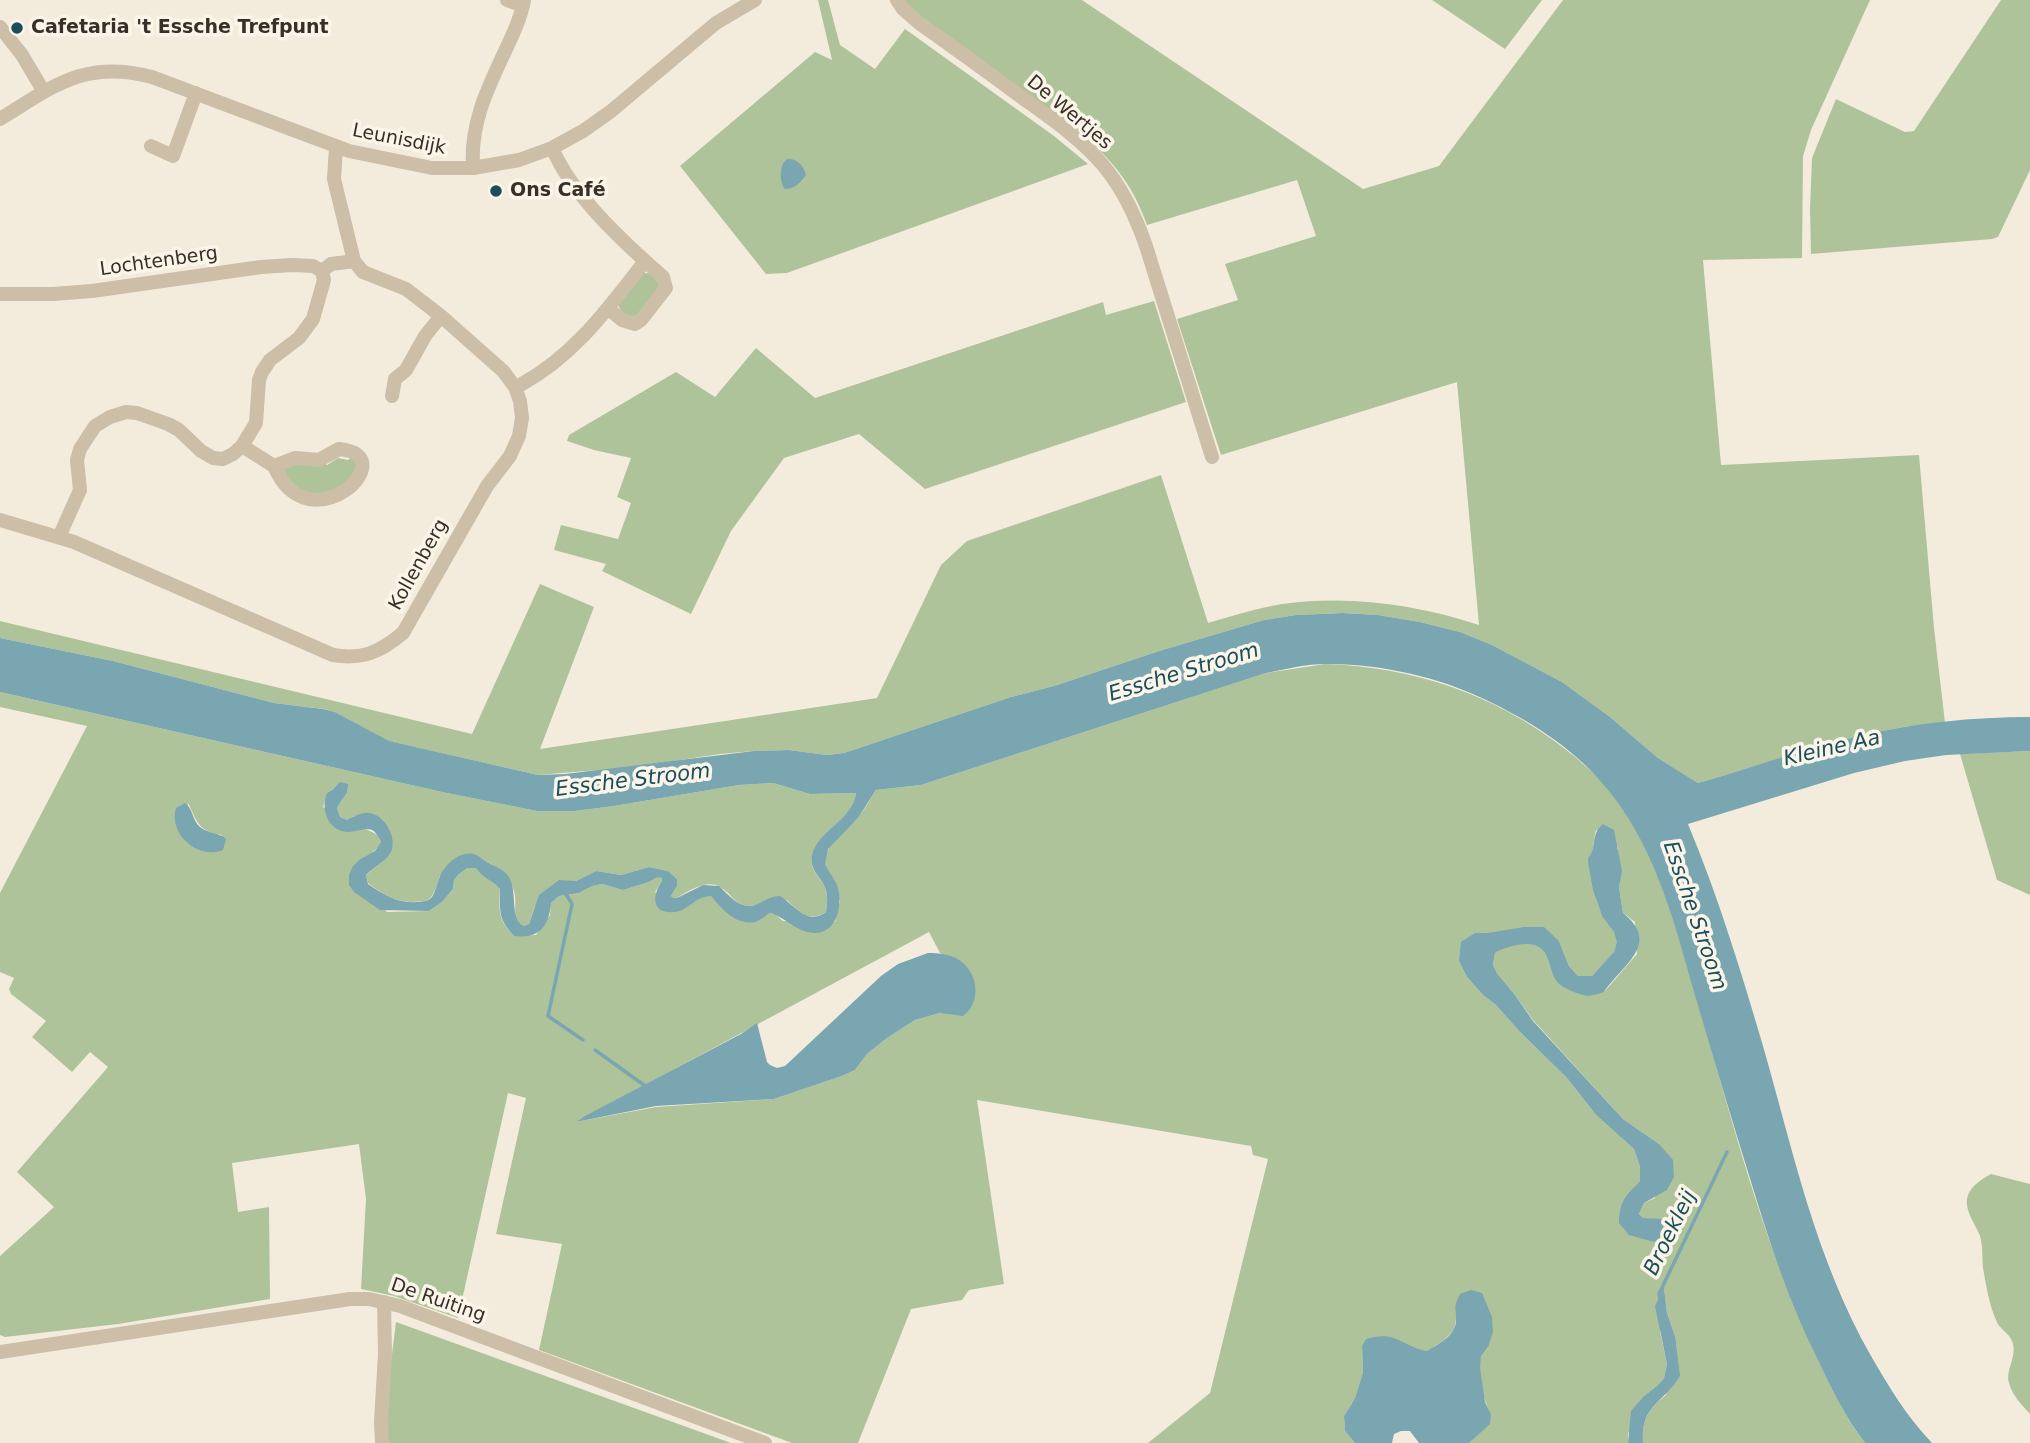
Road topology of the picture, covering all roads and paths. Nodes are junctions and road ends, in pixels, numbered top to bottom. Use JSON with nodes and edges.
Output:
{"nodes":[{"id":1,"x":507,"y":0,"type":"edge"},
{"id":2,"x":755,"y":0,"type":"edge"},
{"id":3,"x":897,"y":0,"type":"edge"},
{"id":4,"x":524,"y":3,"type":"edge"},
{"id":5,"x":0,"y":27,"type":"edge"},
{"id":6,"x":44,"y":92,"type":"junction"},
{"id":7,"x":196,"y":93,"type":"junction"},
{"id":8,"x":0,"y":119,"type":"edge"},
{"id":9,"x":151,"y":146,"type":"dead end"},
{"id":10,"x":336,"y":147,"type":"junction"},
{"id":11,"x":552,"y":148,"type":"junction"},
{"id":12,"x":473,"y":168,"type":"junction"},
{"id":13,"x":354,"y":261,"type":"junction"},
{"id":14,"x":645,"y":261,"type":"junction"},
{"id":15,"x":322,"y":271,"type":"junction"},
{"id":16,"x":0,"y":294,"type":"edge"},
{"id":17,"x":608,"y":308,"type":"junction"},
{"id":18,"x":441,"y":316,"type":"junction"},
{"id":19,"x":522,"y":384,"type":"dead end"},
{"id":20,"x":393,"y":396,"type":"dead end"},
{"id":21,"x":242,"y":446,"type":"junction"},
{"id":22,"x":1212,"y":457,"type":"dead end"},
{"id":23,"x":274,"y":467,"type":"junction"},
{"id":24,"x":0,"y":520,"type":"edge"},
{"id":25,"x":59,"y":537,"type":"junction"},
{"id":26,"x":384,"y":1301,"type":"junction"},
{"id":27,"x":0,"y":1352,"type":"edge"},
{"id":28,"x":382,"y":1443,"type":"edge"},
{"id":29,"x":765,"y":1443,"type":"edge"}],
"edges":[{"from":1,"to":4,"type":"street"},
{"from":2,"to":11,"type":"street","name":"Leunisdijk"},
{"from":3,"to":22,"type":"street","name":"De Wertjes"},
{"from":4,"to":12,"type":"street"},
{"from":5,"to":6,"type":"street"},
{"from":6,"to":7,"type":"street","name":"Leunisdijk"},
{"from":6,"to":8,"type":"street","name":"Leunisdijk"},
{"from":7,"to":9,"type":"street"},
{"from":7,"to":10,"type":"street","name":"Leunisdijk"},
{"from":10,"to":12,"type":"street","name":"Leunisdijk"},
{"from":10,"to":13,"type":"street"},
{"from":11,"to":12,"type":"street","name":"Leunisdijk"},
{"from":11,"to":14,"type":"street"},
{"from":13,"to":15,"type":"street"},
{"from":13,"to":18,"type":"street","name":"Kollenberg"},
{"from":14,"to":17,"type":"street"},
{"from":14,"to":17,"type":"street"},
{"from":15,"to":16,"type":"street","name":"Lochtenberg"},
{"from":15,"to":21,"type":"street"},
{"from":17,"to":19,"type":"street"},
{"from":18,"to":20,"type":"street"},
{"from":18,"to":25,"type":"street","name":"Kollenberg"},
{"from":21,"to":23,"type":"street"},
{"from":21,"to":25,"type":"street"},
{"from":23,"to":23,"type":"street"},
{"from":24,"to":25,"type":"street","name":"Kollenberg"},
{"from":26,"to":27,"type":"street","name":"De Ruiting"},
{"from":26,"to":28,"type":"street"},
{"from":26,"to":29,"type":"street","name":"De Ruiting"}]}
